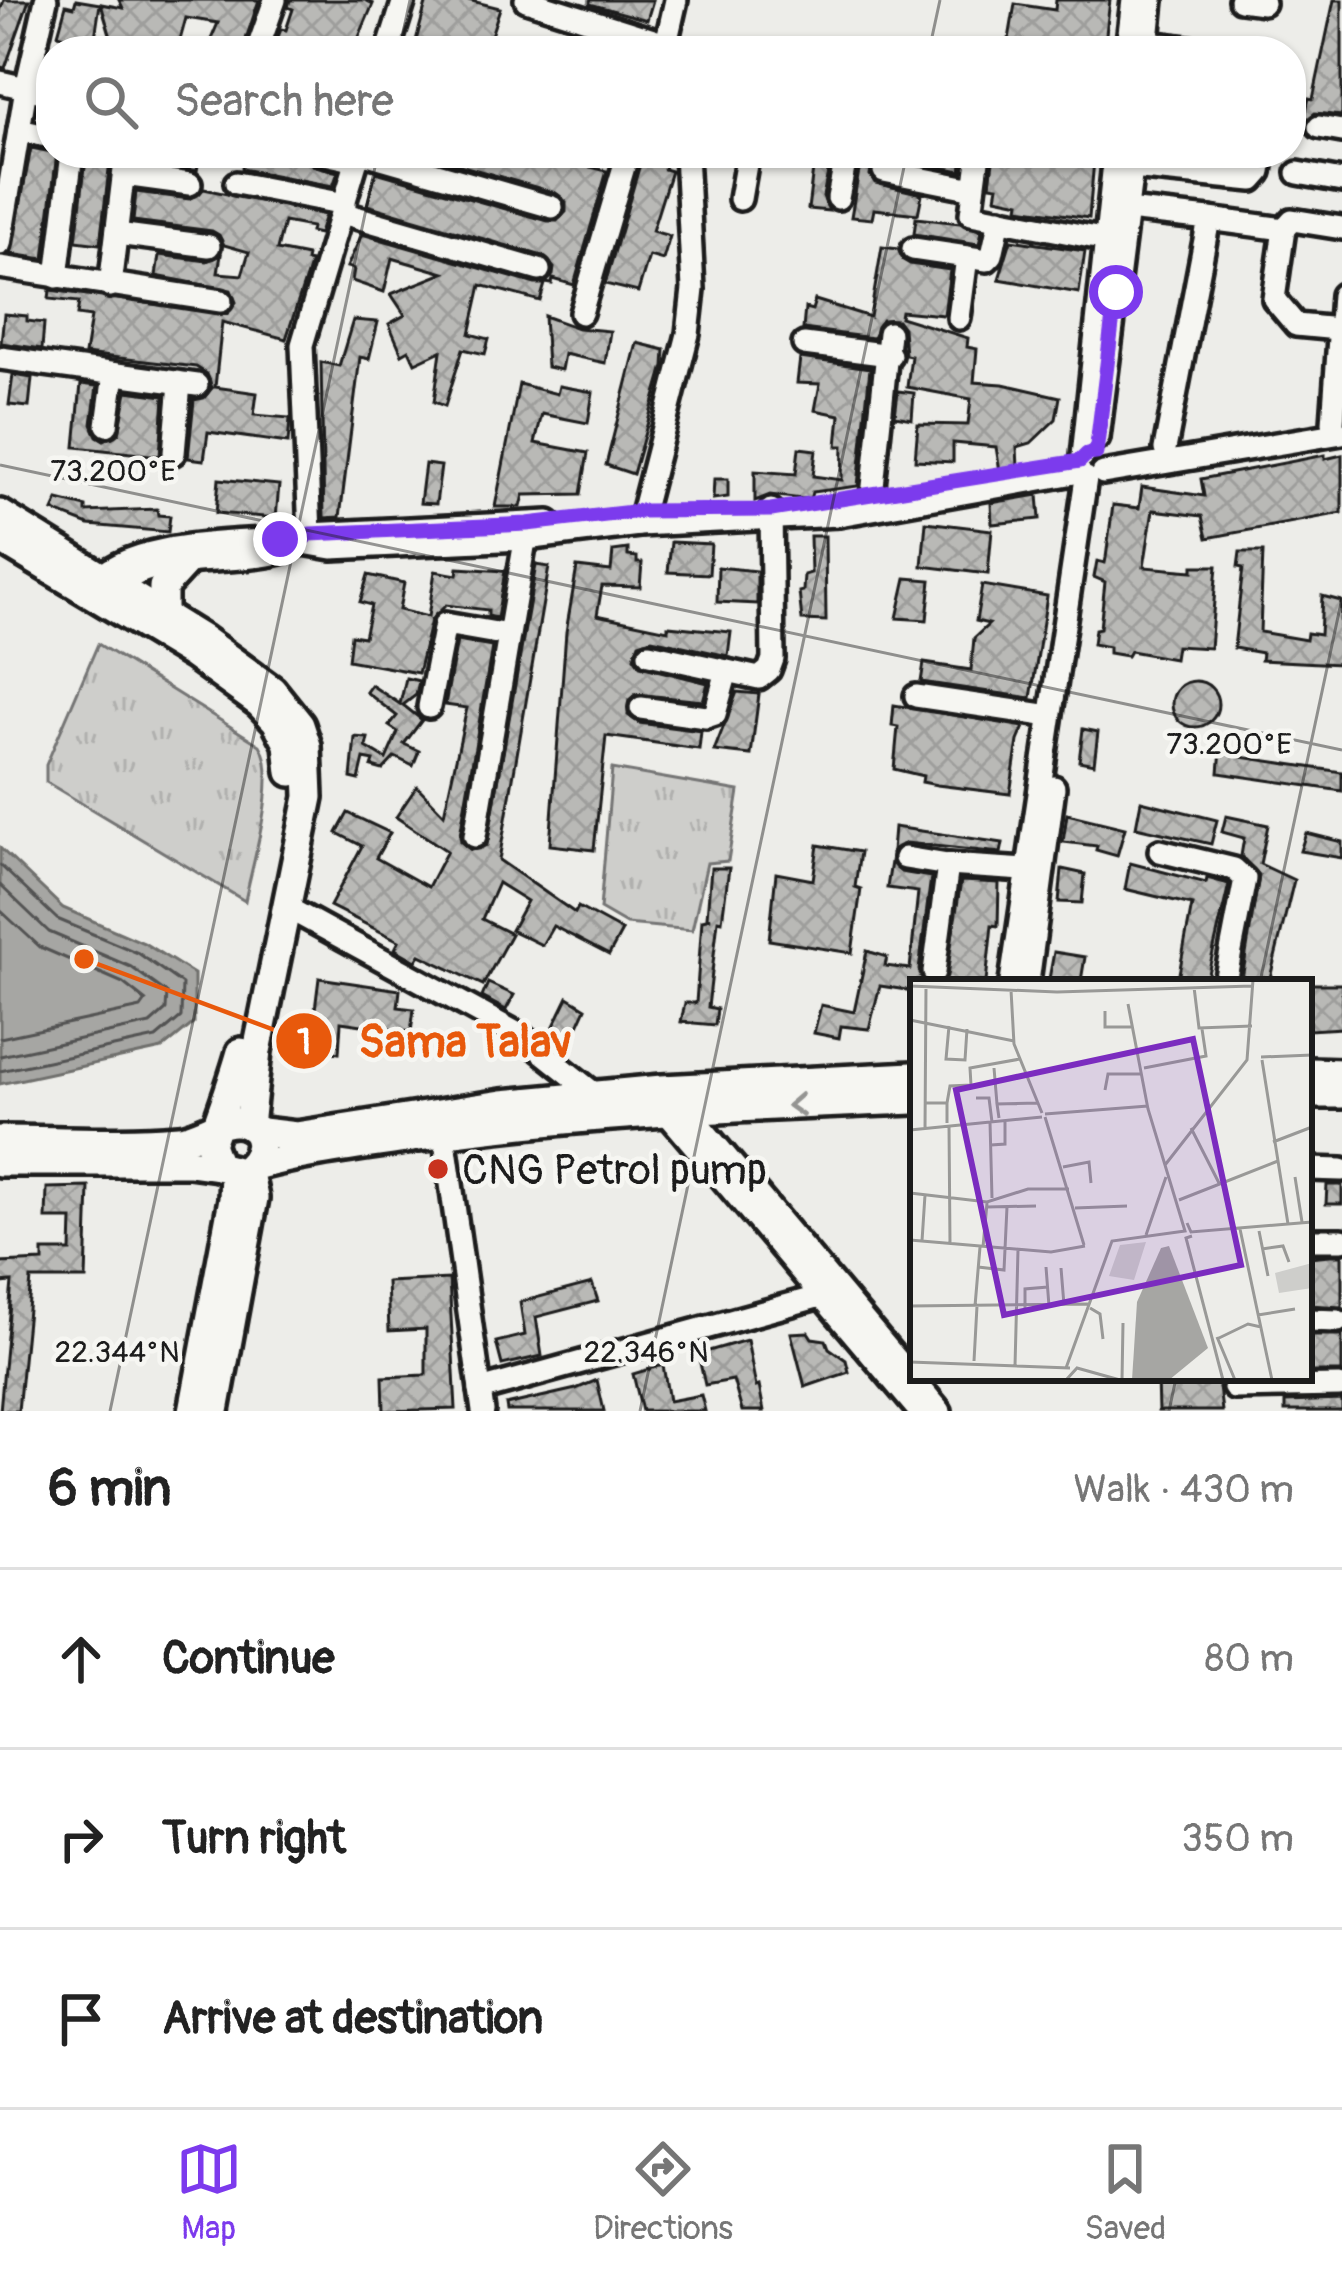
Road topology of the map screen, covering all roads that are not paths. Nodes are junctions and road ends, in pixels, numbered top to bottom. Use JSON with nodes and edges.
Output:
{"nodes":[{"id":1,"x":46,"y":0,"type":"edge"},
{"id":2,"x":275,"y":0,"type":"edge"},
{"id":3,"x":404,"y":0,"type":"edge"},
{"id":4,"x":528,"y":0,"type":"edge"},
{"id":5,"x":676,"y":0,"type":"edge"},
{"id":6,"x":1133,"y":0,"type":"edge"},
{"id":7,"x":1152,"y":0,"type":"edge"},
{"id":8,"x":44,"y":36,"type":"edge"},
{"id":9,"x":262,"y":36,"type":"edge"},
{"id":10,"x":393,"y":36,"type":"edge"},
{"id":11,"x":617,"y":36,"type":"edge"},
{"id":12,"x":670,"y":36,"type":"edge"},
{"id":13,"x":1136,"y":36,"type":"edge"},
{"id":14,"x":1140,"y":36,"type":"edge"},
{"id":15,"x":36,"y":66,"type":"edge"},
{"id":16,"x":0,"y":82,"type":"edge"},
{"id":17,"x":26,"y":88,"type":"junction"},
{"id":18,"x":36,"y":90,"type":"edge"},
{"id":19,"x":19,"y":130,"type":"junction"},
{"id":20,"x":36,"y":134,"type":"edge"},
{"id":21,"x":70,"y":168,"type":"edge"},
{"id":22,"x":125,"y":168,"type":"edge"},
{"id":23,"x":138,"y":168,"type":"edge"},
{"id":24,"x":356,"y":168,"type":"edge"},
{"id":25,"x":405,"y":168,"type":"edge"},
{"id":26,"x":624,"y":168,"type":"edge"},
{"id":27,"x":687,"y":168,"type":"edge"},
{"id":28,"x":745,"y":168,"type":"edge"},
{"id":29,"x":844,"y":168,"type":"edge"},
{"id":30,"x":977,"y":168,"type":"edge"},
{"id":31,"x":1116,"y":168,"type":"edge"},
{"id":32,"x":1119,"y":168,"type":"edge"},
{"id":33,"x":1177,"y":168,"type":"edge"},
{"id":34,"x":1259,"y":168,"type":"edge"},
{"id":35,"x":884,"y":171,"type":"dead end"},
{"id":36,"x":1298,"y":173,"type":"dead end"},
{"id":37,"x":1342,"y":181,"type":"edge"},
{"id":38,"x":236,"y":183,"type":"dead end"},
{"id":39,"x":190,"y":184,"type":"dead end"},
{"id":40,"x":974,"y":189,"type":"junction"},
{"id":41,"x":838,"y":198,"type":"dead end"},
{"id":42,"x":740,"y":199,"type":"dead end"},
{"id":43,"x":552,"y":207,"type":"dead end"},
{"id":44,"x":344,"y":208,"type":"junction"},
{"id":45,"x":1127,"y":210,"type":"junction"},
{"id":46,"x":1000,"y":219,"type":"junction"},
{"id":47,"x":1209,"y":219,"type":"junction"},
{"id":48,"x":1342,"y":228,"type":"edge"},
{"id":49,"x":1284,"y":229,"type":"junction"},
{"id":50,"x":117,"y":233,"type":"junction"},
{"id":51,"x":1106,"y":240,"type":"junction"},
{"id":52,"x":0,"y":244,"type":"edge"},
{"id":53,"x":209,"y":246,"type":"dead end"},
{"id":54,"x":913,"y":249,"type":"dead end"},
{"id":55,"x":967,"y":257,"type":"junction"},
{"id":56,"x":0,"y":267,"type":"edge"},
{"id":57,"x":539,"y":270,"type":"dead end"},
{"id":58,"x":57,"y":277,"type":"junction"},
{"id":59,"x":110,"y":286,"type":"junction"},
{"id":60,"x":1342,"y":295,"type":"edge"},
{"id":61,"x":221,"y":301,"type":"dead end"},
{"id":62,"x":581,"y":313,"type":"dead end"},
{"id":63,"x":958,"y":318,"type":"dead end"},
{"id":64,"x":1338,"y":329,"type":"junction"},
{"id":65,"x":804,"y":344,"type":"dead end"},
{"id":66,"x":0,"y":358,"type":"edge"},
{"id":67,"x":114,"y":374,"type":"junction"},
{"id":68,"x":107,"y":425,"type":"dead end"},
{"id":69,"x":1339,"y":425,"type":"edge"},
{"id":70,"x":1165,"y":449,"type":"junction"},
{"id":71,"x":174,"y":453,"type":"dead end"},
{"id":72,"x":1091,"y":466,"type":"junction"},
{"id":73,"x":872,"y":496,"type":"junction"},
{"id":74,"x":0,"y":514,"type":"edge"},
{"id":75,"x":771,"y":516,"type":"junction"},
{"id":76,"x":640,"y":518,"type":"junction"},
{"id":77,"x":526,"y":532,"type":"junction"},
{"id":78,"x":0,"y":539,"type":"edge"},
{"id":79,"x":303,"y":540,"type":"junction"},
{"id":80,"x":186,"y":562,"type":"junction"},
{"id":81,"x":103,"y":589,"type":"junction"},
{"id":82,"x":163,"y":614,"type":"junction"},
{"id":83,"x":508,"y":635,"type":"junction"},
{"id":84,"x":649,"y":654,"type":"dead end"},
{"id":85,"x":727,"y":671,"type":"junction"},
{"id":86,"x":916,"y":696,"type":"dead end"},
{"id":87,"x":429,"y":707,"type":"dead end"},
{"id":88,"x":641,"y":708,"type":"dead end"},
{"id":89,"x":1050,"y":716,"type":"junction"},
{"id":90,"x":475,"y":836,"type":"dead end"},
{"id":91,"x":1160,"y":851,"type":"dead end"},
{"id":92,"x":904,"y":858,"type":"dead end"},
{"id":93,"x":948,"y":866,"type":"junction"},
{"id":94,"x":1036,"y":871,"type":"junction"},
{"id":95,"x":286,"y":908,"type":"junction"},
{"id":96,"x":934,"y":972,"type":"dead end"},
{"id":97,"x":1012,"y":979,"type":"edge"},
{"id":98,"x":1028,"y":979,"type":"edge"},
{"id":99,"x":1226,"y":979,"type":"edge"},
{"id":100,"x":910,"y":1076,"type":"edge"},
{"id":101,"x":596,"y":1095,"type":"junction"},
{"id":102,"x":674,"y":1099,"type":"junction"},
{"id":103,"x":910,"y":1100,"type":"edge"},
{"id":104,"x":249,"y":1126,"type":"junction"},
{"id":105,"x":217,"y":1129,"type":"junction"},
{"id":106,"x":444,"y":1134,"type":"junction"},
{"id":107,"x":8,"y":1151,"type":"edge"},
{"id":108,"x":233,"y":1169,"type":"junction"},
{"id":109,"x":1312,"y":1169,"type":"edge"},
{"id":110,"x":1342,"y":1170,"type":"edge"},
{"id":111,"x":829,"y":1293,"type":"junction"},
{"id":112,"x":1312,"y":1320,"type":"edge"},
{"id":113,"x":1338,"y":1321,"type":"dead end"},
{"id":114,"x":910,"y":1379,"type":"edge"},
{"id":115,"x":912,"y":1381,"type":"edge"},
{"id":116,"x":1339,"y":1387,"type":"dead end"},
{"id":117,"x":1234,"y":1392,"type":"edge"},
{"id":118,"x":482,"y":1401,"type":"edge"},
{"id":119,"x":193,"y":1411,"type":"edge"},
{"id":120,"x":215,"y":1411,"type":"edge"},
{"id":121,"x":919,"y":1411,"type":"edge"},
{"id":122,"x":940,"y":1411,"type":"edge"}],
"edges":[{"from":1,"to":8,"type":"street"},
{"from":2,"to":9,"type":"street"},
{"from":3,"to":10,"type":"street"},
{"from":4,"to":11,"type":"street"},
{"from":5,"to":12,"type":"street"},
{"from":6,"to":13,"type":"street"},
{"from":7,"to":14,"type":"street"},
{"from":15,"to":17,"type":"street"},
{"from":16,"to":17,"type":"street"},
{"from":17,"to":18,"type":"street"},
{"from":17,"to":19,"type":"street"},
{"from":19,"to":20,"type":"street"},
{"from":19,"to":52,"type":"street"},
{"from":21,"to":58,"type":"street"},
{"from":22,"to":50,"type":"street"},
{"from":23,"to":39,"type":"street"},
{"from":24,"to":44,"type":"street"},
{"from":25,"to":43,"type":"street"},
{"from":26,"to":62,"type":"street"},
{"from":27,"to":76,"type":"street"},
{"from":28,"to":42,"type":"street"},
{"from":29,"to":41,"type":"street"},
{"from":30,"to":40,"type":"street"},
{"from":31,"to":51,"type":"street"},
{"from":32,"to":45,"type":"street"},
{"from":33,"to":34,"type":"street"},
{"from":35,"to":40,"type":"street"},
{"from":36,"to":37,"type":"street"},
{"from":38,"to":44,"type":"street"},
{"from":40,"to":46,"type":"street"},
{"from":44,"to":57,"type":"street"},
{"from":44,"to":79,"type":"street"},
{"from":45,"to":47,"type":"street"},
{"from":45,"to":72,"type":"street"},
{"from":46,"to":51,"type":"street"},
{"from":46,"to":55,"type":"street"},
{"from":47,"to":49,"type":"street"},
{"from":47,"to":70,"type":"street"},
{"from":48,"to":49,"type":"street"},
{"from":49,"to":64,"type":"street"},
{"from":50,"to":53,"type":"street"},
{"from":50,"to":59,"type":"street"},
{"from":51,"to":72,"type":"street"},
{"from":54,"to":55,"type":"street"},
{"from":55,"to":63,"type":"street"},
{"from":56,"to":58,"type":"street"},
{"from":58,"to":59,"type":"street"},
{"from":59,"to":61,"type":"street"},
{"from":60,"to":64,"type":"street"},
{"from":64,"to":69,"type":"street"},
{"from":65,"to":73,"type":"street"},
{"from":66,"to":67,"type":"street"},
{"from":67,"to":68,"type":"street"},
{"from":67,"to":71,"type":"street"},
{"from":69,"to":70,"type":"street"},
{"from":69,"to":72,"type":"street"},
{"from":70,"to":72,"type":"street"},
{"from":72,"to":73,"type":"street"},
{"from":72,"to":75,"type":"street"},
{"from":72,"to":89,"type":"street"},
{"from":72,"to":94,"type":"street"},
{"from":73,"to":75,"type":"street"},
{"from":74,"to":81,"type":"main road"},
{"from":75,"to":76,"type":"street"},
{"from":75,"to":85,"type":"street"},
{"from":76,"to":77,"type":"street"},
{"from":77,"to":79,"type":"street"},
{"from":77,"to":83,"type":"street"},
{"from":78,"to":81,"type":"main road"},
{"from":79,"to":80,"type":"street"},
{"from":79,"to":81,"type":"street"},
{"from":80,"to":81,"type":"street"},
{"from":80,"to":82,"type":"main road"},
{"from":81,"to":82,"type":"main road"},
{"from":81,"to":105,"type":"main road"},
{"from":82,"to":95,"type":"main road"},
{"from":83,"to":87,"type":"street"},
{"from":83,"to":90,"type":"street"},
{"from":84,"to":85,"type":"street"},
{"from":85,"to":88,"type":"street"},
{"from":86,"to":89,"type":"street"},
{"from":89,"to":94,"type":"street"},
{"from":91,"to":99,"type":"street"},
{"from":92,"to":93,"type":"street"},
{"from":93,"to":94,"type":"street"},
{"from":93,"to":96,"type":"street"},
{"from":94,"to":97,"type":"street"},
{"from":94,"to":98,"type":"street"},
{"from":95,"to":101,"type":"street"},
{"from":95,"to":104,"type":"main road"},
{"from":100,"to":102,"type":"main road"},
{"from":101,"to":102,"type":"main road"},
{"from":101,"to":104,"type":"main road"},
{"from":103,"to":102,"type":"main road","one_way":true},
{"from":102,"to":106,"type":"main road"},
{"from":102,"to":111,"type":"street"},
{"from":104,"to":105,"type":"main road"},
{"from":104,"to":108,"type":"main road"},
{"from":105,"to":107,"type":"main road"},
{"from":105,"to":108,"type":"main road"},
{"from":106,"to":108,"type":"main road"},
{"from":106,"to":118,"type":"street"},
{"from":107,"to":108,"type":"main road"},
{"from":108,"to":119,"type":"main road"},
{"from":108,"to":120,"type":"main road"},
{"from":109,"to":110,"type":"street"},
{"from":111,"to":114,"type":"street"},
{"from":111,"to":118,"type":"street"},
{"from":111,"to":121,"type":"street"},
{"from":112,"to":113,"type":"street"},
{"from":115,"to":122,"type":"street"},
{"from":116,"to":117,"type":"street"}]}
